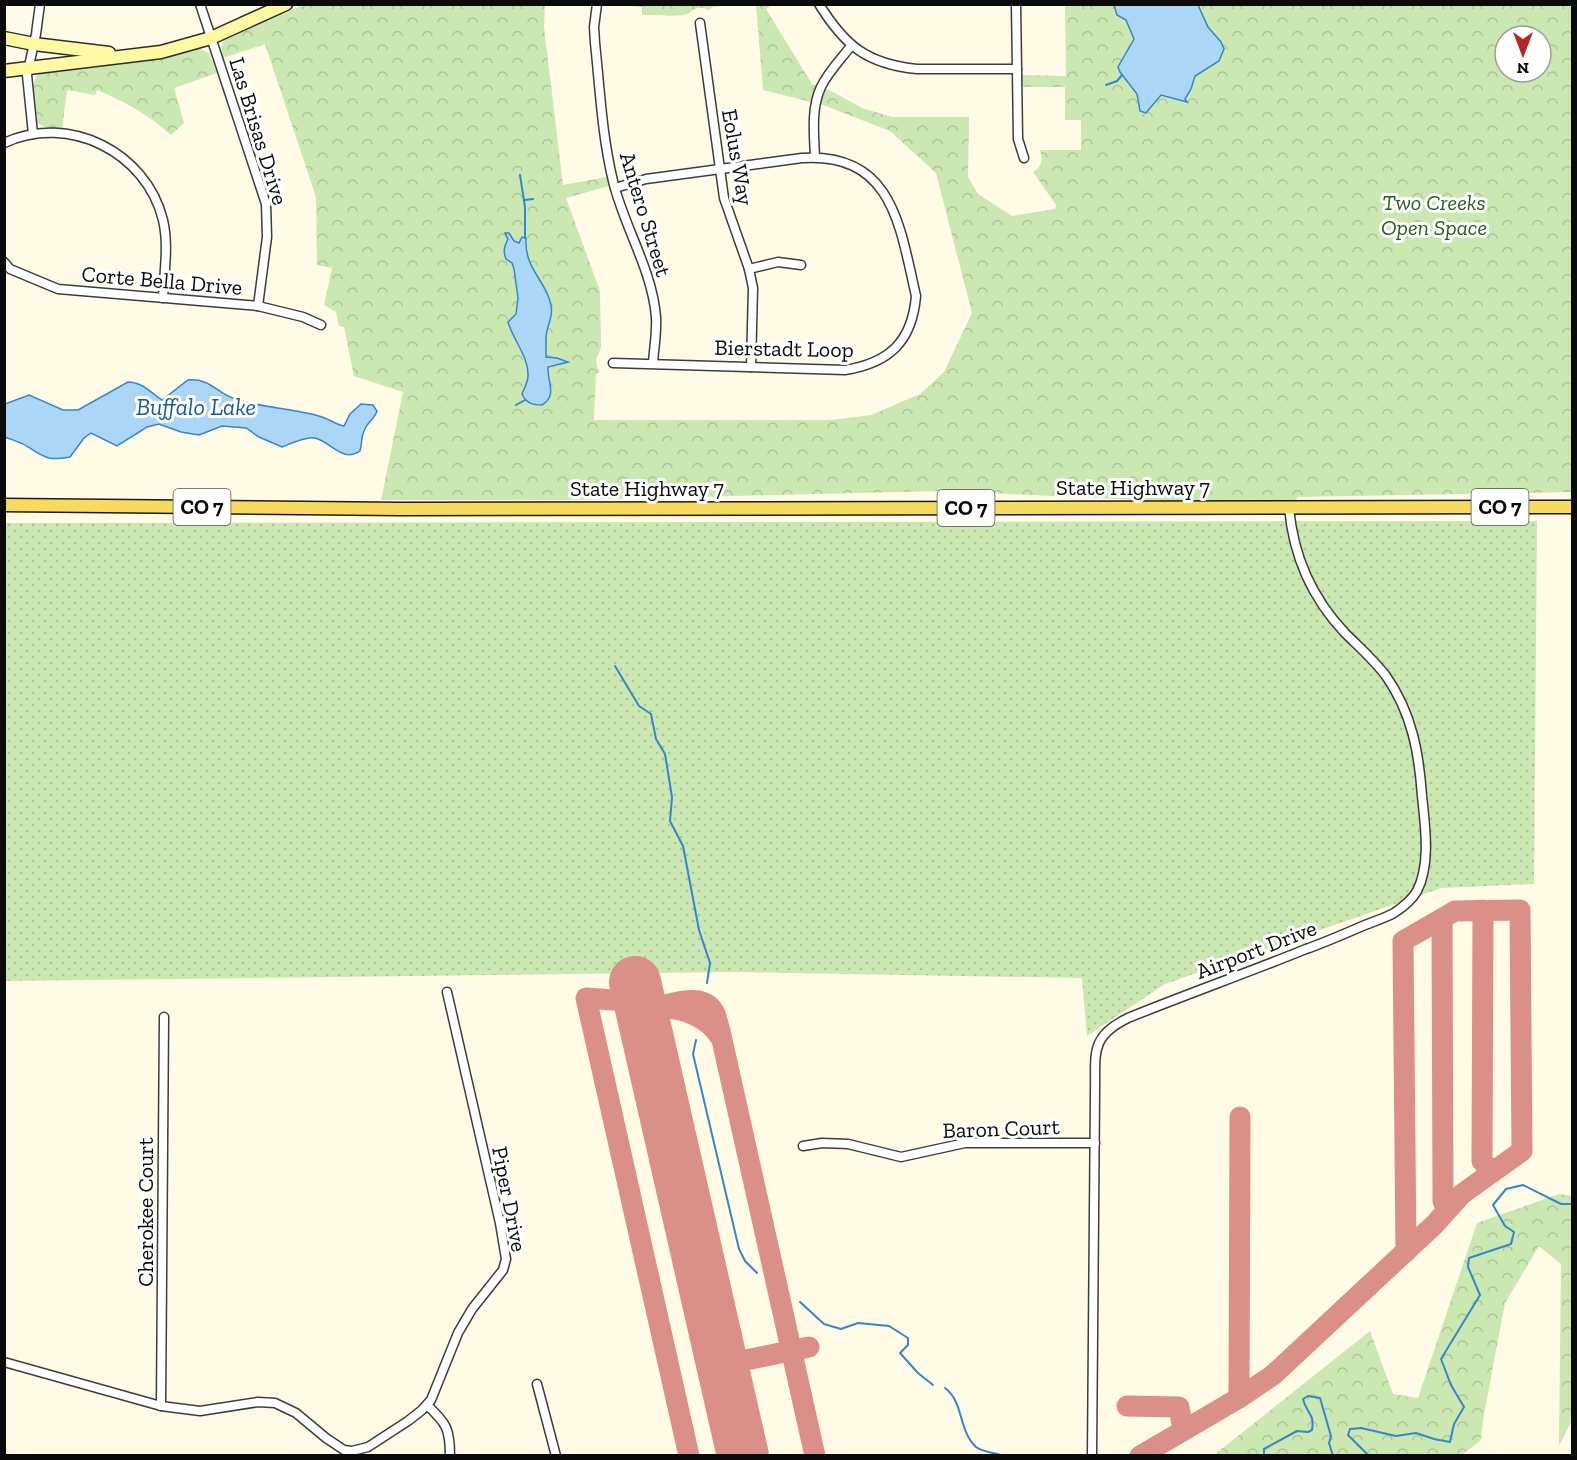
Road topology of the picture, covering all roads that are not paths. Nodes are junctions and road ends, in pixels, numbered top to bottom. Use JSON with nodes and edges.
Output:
{"nodes":[{"id":1,"x":40,"y":4,"type":"edge"},
{"id":2,"x":200,"y":4,"type":"edge"},
{"id":3,"x":286,"y":4,"type":"edge"},
{"id":4,"x":597,"y":4,"type":"edge"},
{"id":5,"x":819,"y":4,"type":"edge"},
{"id":6,"x":1016,"y":4,"type":"edge"},
{"id":7,"x":700,"y":23,"type":"dead end"},
{"id":8,"x":4,"y":38,"type":"edge"},
{"id":9,"x":211,"y":38,"type":"junction"},
{"id":10,"x":34,"y":44,"type":"junction"},
{"id":11,"x":851,"y":46,"type":"junction"},
{"id":12,"x":125,"y":56,"type":"junction"},
{"id":13,"x":29,"y":67,"type":"junction"},
{"id":14,"x":1017,"y":69,"type":"junction"},
{"id":15,"x":4,"y":71,"type":"edge"},
{"id":16,"x":33,"y":134,"type":"junction"},
{"id":17,"x":4,"y":143,"type":"edge"},
{"id":18,"x":814,"y":157,"type":"junction"},
{"id":19,"x":1024,"y":158,"type":"dead end"},
{"id":20,"x":719,"y":168,"type":"junction"},
{"id":21,"x":615,"y":188,"type":"junction"},
{"id":22,"x":4,"y":262,"type":"edge"},
{"id":23,"x":801,"y":265,"type":"dead end"},
{"id":24,"x":749,"y":269,"type":"junction"},
{"id":25,"x":164,"y":298,"type":"junction"},
{"id":26,"x":258,"y":306,"type":"junction"},
{"id":27,"x":321,"y":325,"type":"dead end"},
{"id":28,"x":613,"y":363,"type":"dead end"},
{"id":29,"x":653,"y":363,"type":"junction"},
{"id":30,"x":751,"y":367,"type":"junction"},
{"id":31,"x":4,"y":506,"type":"edge"},
{"id":32,"x":1289,"y":507,"type":"junction"},
{"id":33,"x":1572,"y":507,"type":"edge"},
{"id":34,"x":447,"y":992,"type":"dead end"},
{"id":35,"x":164,"y":1017,"type":"dead end"},
{"id":36,"x":1095,"y":1143,"type":"junction"},
{"id":37,"x":803,"y":1146,"type":"dead end"},
{"id":38,"x":4,"y":1362,"type":"edge"},
{"id":39,"x":537,"y":1384,"type":"dead end"},
{"id":40,"x":427,"y":1406,"type":"junction"},
{"id":41,"x":161,"y":1407,"type":"junction"},
{"id":42,"x":450,"y":1455,"type":"edge"},
{"id":43,"x":556,"y":1455,"type":"edge"},
{"id":44,"x":1092,"y":1455,"type":"edge"}],
"edges":[{"from":1,"to":10,"type":"street"},
{"from":2,"to":9,"type":"street","name":"Las Brisas Drive"},
{"from":3,"to":9,"type":"street"},
{"from":4,"to":21,"type":"street","name":"Antero Street"},
{"from":5,"to":11,"type":"street"},
{"from":6,"to":14,"type":"street"},
{"from":7,"to":20,"type":"street","name":"Eolus Way"},
{"from":8,"to":10,"type":"street"},
{"from":9,"to":12,"type":"street"},
{"from":9,"to":26,"type":"street","name":"Las Brisas Drive"},
{"from":10,"to":12,"type":"street"},
{"from":10,"to":13,"type":"street"},
{"from":11,"to":14,"type":"street"},
{"from":11,"to":18,"type":"street"},
{"from":12,"to":13,"type":"street"},
{"from":13,"to":15,"type":"street"},
{"from":13,"to":16,"type":"street"},
{"from":14,"to":19,"type":"street"},
{"from":16,"to":17,"type":"street"},
{"from":16,"to":25,"type":"street"},
{"from":18,"to":20,"type":"street","name":"Bierstadt Loop"},
{"from":18,"to":30,"type":"street","name":"Bierstadt Loop"},
{"from":20,"to":21,"type":"street","name":"Bierstadt Loop"},
{"from":20,"to":24,"type":"street","name":"Eolus Way"},
{"from":21,"to":29,"type":"street","name":"Antero Street"},
{"from":22,"to":25,"type":"street","name":"Corte Bella Drive"},
{"from":23,"to":24,"type":"street"},
{"from":24,"to":30,"type":"street","name":"Eolus Way"},
{"from":25,"to":26,"type":"street","name":"Corte Bella Drive"},
{"from":26,"to":27,"type":"street","name":"Corte Bella Drive"},
{"from":28,"to":29,"type":"street","name":"Bierstadt Loop"},
{"from":29,"to":30,"type":"street","name":"Bierstadt Loop"},
{"from":31,"to":32,"type":"main road","name":"State Highway 7","number":"CO 7"},
{"from":32,"to":33,"type":"main road","number":"CO 7"},
{"from":32,"to":36,"type":"street","name":"Airport Drive"},
{"from":34,"to":40,"type":"street","name":"Piper Drive"},
{"from":35,"to":41,"type":"street","name":"Cherokee Court"},
{"from":36,"to":37,"type":"street","name":"Baron Court"},
{"from":36,"to":44,"type":"street","name":"Airport Drive"},
{"from":38,"to":41,"type":"street","name":"Piper Drive"},
{"from":39,"to":43,"type":"street"},
{"from":40,"to":41,"type":"street","name":"Piper Drive"},
{"from":40,"to":42,"type":"street"}]}
